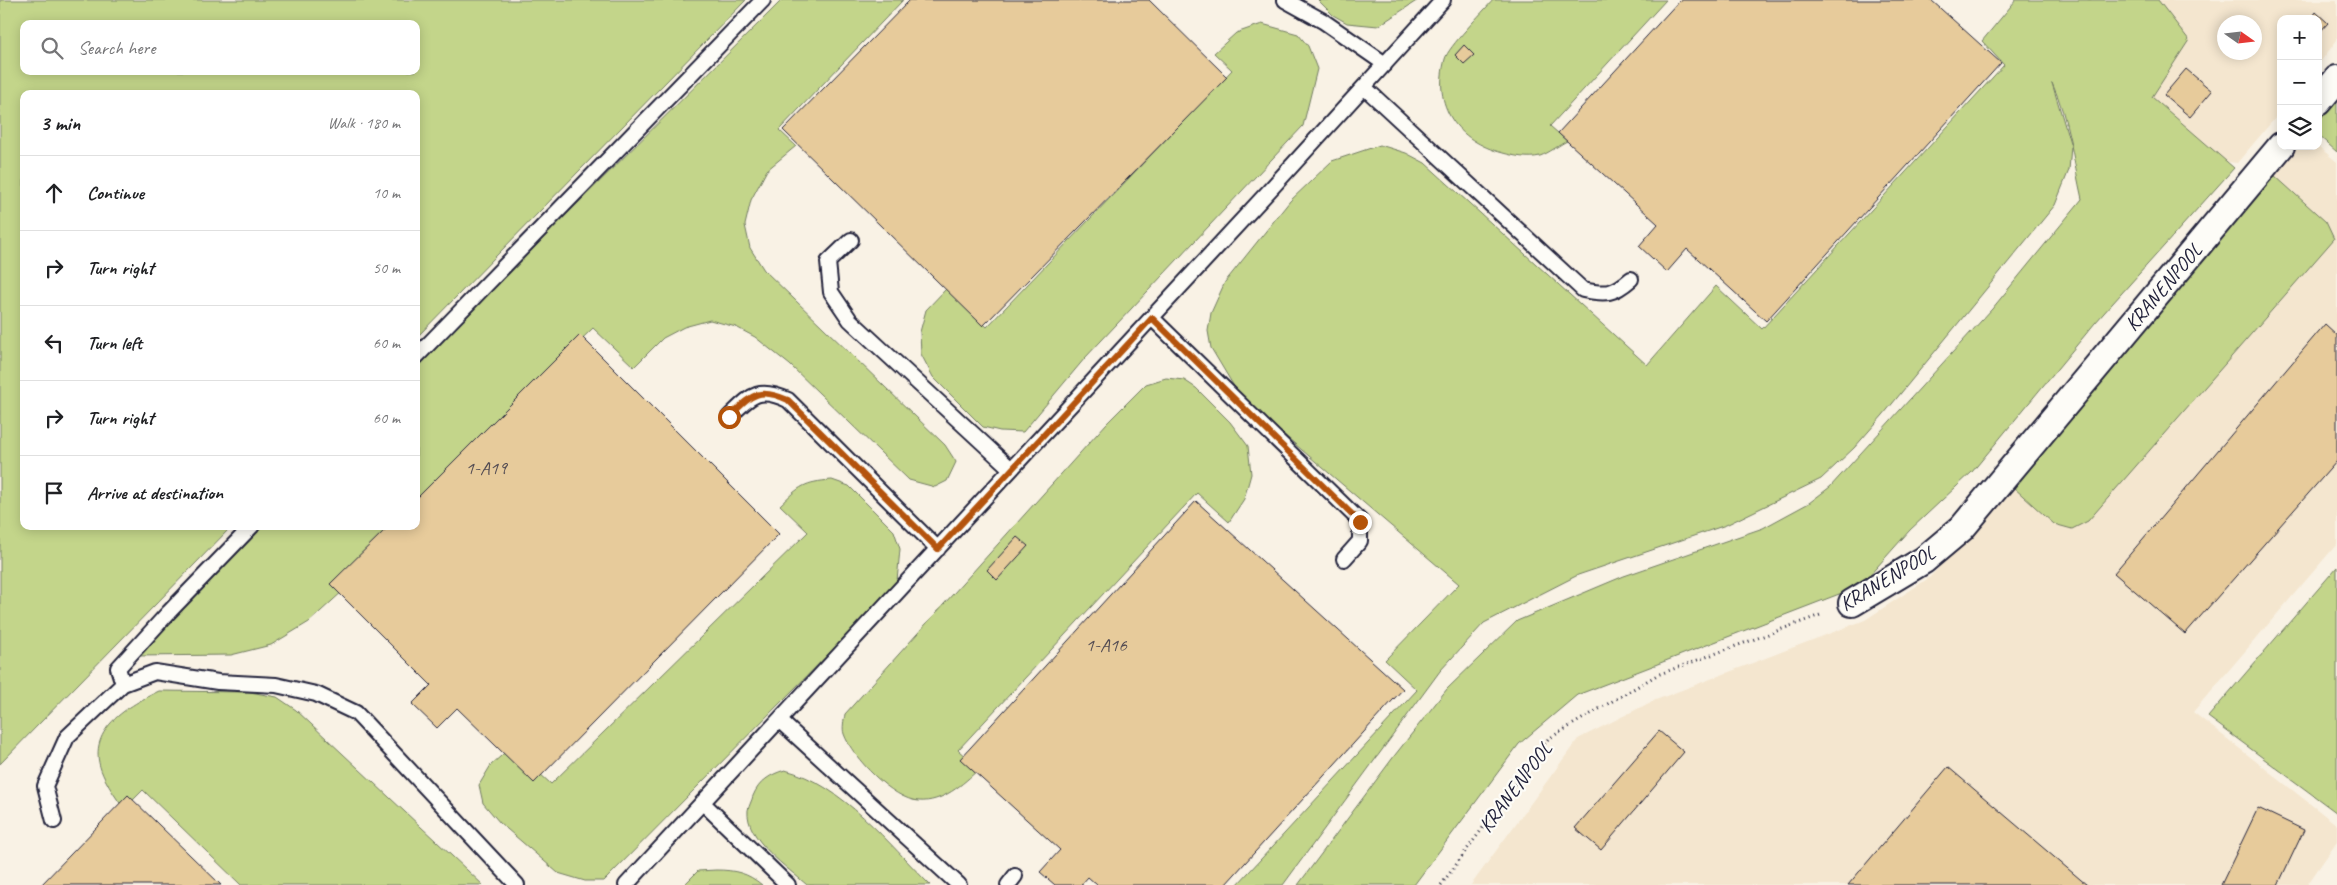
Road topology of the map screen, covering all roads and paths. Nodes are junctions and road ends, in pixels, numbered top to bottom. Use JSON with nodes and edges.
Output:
{"nodes":[{"id":1,"x":763,"y":0,"type":"edge"},
{"id":2,"x":1285,"y":0,"type":"edge"},
{"id":3,"x":1443,"y":0,"type":"edge"},
{"id":4,"x":1385,"y":64,"type":"junction"},
{"id":5,"x":2337,"y":79,"type":"edge"},
{"id":6,"x":1364,"y":87,"type":"junction"},
{"id":7,"x":2322,"y":97,"type":"edge"},
{"id":8,"x":2278,"y":150,"type":"edge"},
{"id":9,"x":851,"y":240,"type":"dead end"},
{"id":10,"x":1631,"y":279,"type":"dead end"},
{"id":11,"x":1152,"y":318,"type":"junction"},
{"id":12,"x":420,"y":353,"type":"edge"},
{"id":13,"x":729,"y":417,"type":"dead end"},
{"id":14,"x":1011,"y":469,"type":"junction"},
{"id":15,"x":248,"y":530,"type":"edge"},
{"id":16,"x":938,"y":549,"type":"junction"},
{"id":17,"x":1344,"y":559,"type":"dead end"},
{"id":18,"x":1852,"y":603,"type":"joint"},
{"id":19,"x":123,"y":684,"type":"junction"},
{"id":20,"x":779,"y":720,"type":"junction"},
{"id":21,"x":702,"y":803,"type":"junction"},
{"id":22,"x":54,"y":821,"type":"dead end"},
{"id":23,"x":516,"y":885,"type":"edge"},
{"id":24,"x":626,"y":885,"type":"edge"},
{"id":25,"x":788,"y":885,"type":"edge"},
{"id":26,"x":958,"y":885,"type":"edge"},
{"id":27,"x":1441,"y":885,"type":"edge"}],
"edges":[{"from":1,"to":12,"type":"lane"},
{"from":2,"to":4,"type":"lane"},
{"from":3,"to":4,"type":"lane"},
{"from":4,"to":6,"type":"lane"},
{"from":5,"to":7,"type":"street"},
{"from":6,"to":10,"type":"lane"},
{"from":6,"to":11,"type":"lane"},
{"from":8,"to":18,"type":"street","name":"KRANENPOOL"},
{"from":9,"to":14,"type":"lane"},
{"from":11,"to":14,"type":"lane"},
{"from":11,"to":17,"type":"lane"},
{"from":13,"to":16,"type":"lane"},
{"from":14,"to":16,"type":"lane"},
{"from":15,"to":19,"type":"lane"},
{"from":16,"to":20,"type":"lane"},
{"from":18,"to":27,"type":"path","name":"KRANENPOOL"},
{"from":19,"to":22,"type":"lane"},
{"from":19,"to":23,"type":"lane"},
{"from":20,"to":21,"type":"lane"},
{"from":20,"to":26,"type":"lane"},
{"from":21,"to":24,"type":"lane"},
{"from":21,"to":25,"type":"lane"}]}
